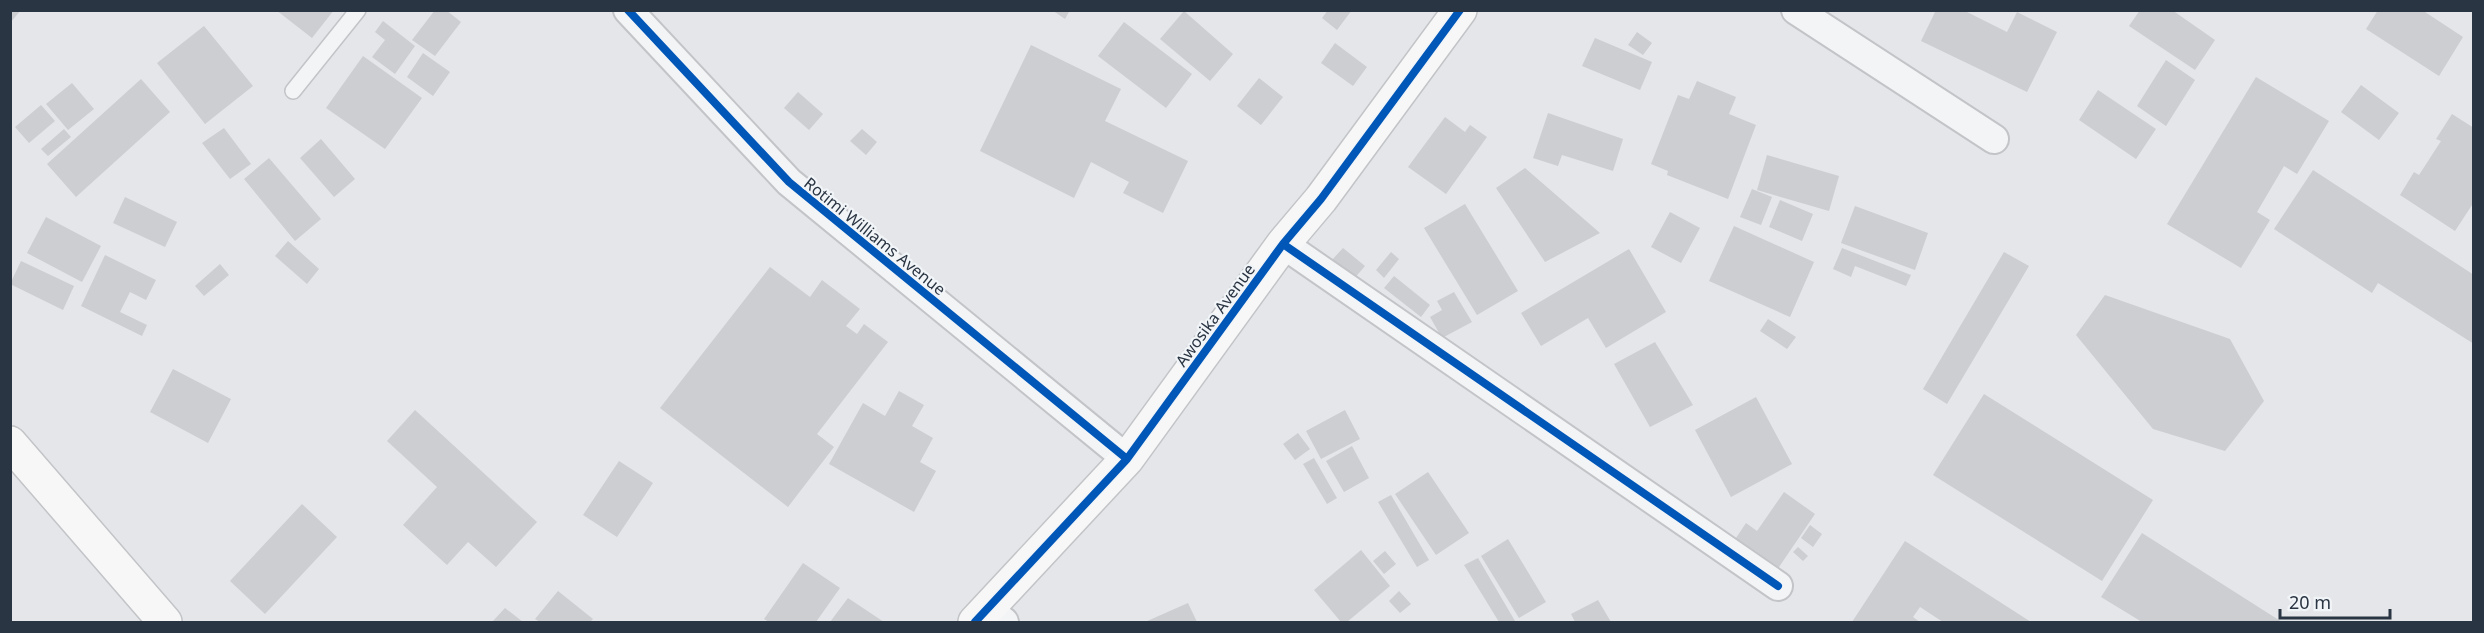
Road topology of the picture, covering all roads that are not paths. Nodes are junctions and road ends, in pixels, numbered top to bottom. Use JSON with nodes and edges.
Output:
{"nodes":[{"id":1,"x":358,"y":10,"type":"edge"},
{"id":2,"x":628,"y":10,"type":"edge"},
{"id":3,"x":1460,"y":10,"type":"edge"},
{"id":4,"x":1796,"y":10,"type":"edge"},
{"id":5,"x":293,"y":91,"type":"dead end"},
{"id":6,"x":1994,"y":139,"type":"dead end"},
{"id":7,"x":1282,"y":244,"type":"junction"},
{"id":8,"x":10,"y":442,"type":"edge"},
{"id":9,"x":1127,"y":459,"type":"junction"},
{"id":10,"x":1778,"y":586,"type":"dead end"},
{"id":11,"x":989,"y":618,"type":"edge"},
{"id":12,"x":165,"y":622,"type":"edge"}],
"edges":[{"from":1,"to":5,"type":"lane"},
{"from":2,"to":9,"type":"street","name":"Rotimi Williams Avenue"},
{"from":3,"to":7,"type":"street","name":"Awosika Avenue"},
{"from":4,"to":6,"type":"street"},
{"from":7,"to":9,"type":"street","name":"Awosika Avenue"},
{"from":7,"to":10,"type":"street"},
{"from":8,"to":12,"type":"street"},
{"from":9,"to":11,"type":"street","name":"Awosika Avenue"}]}
